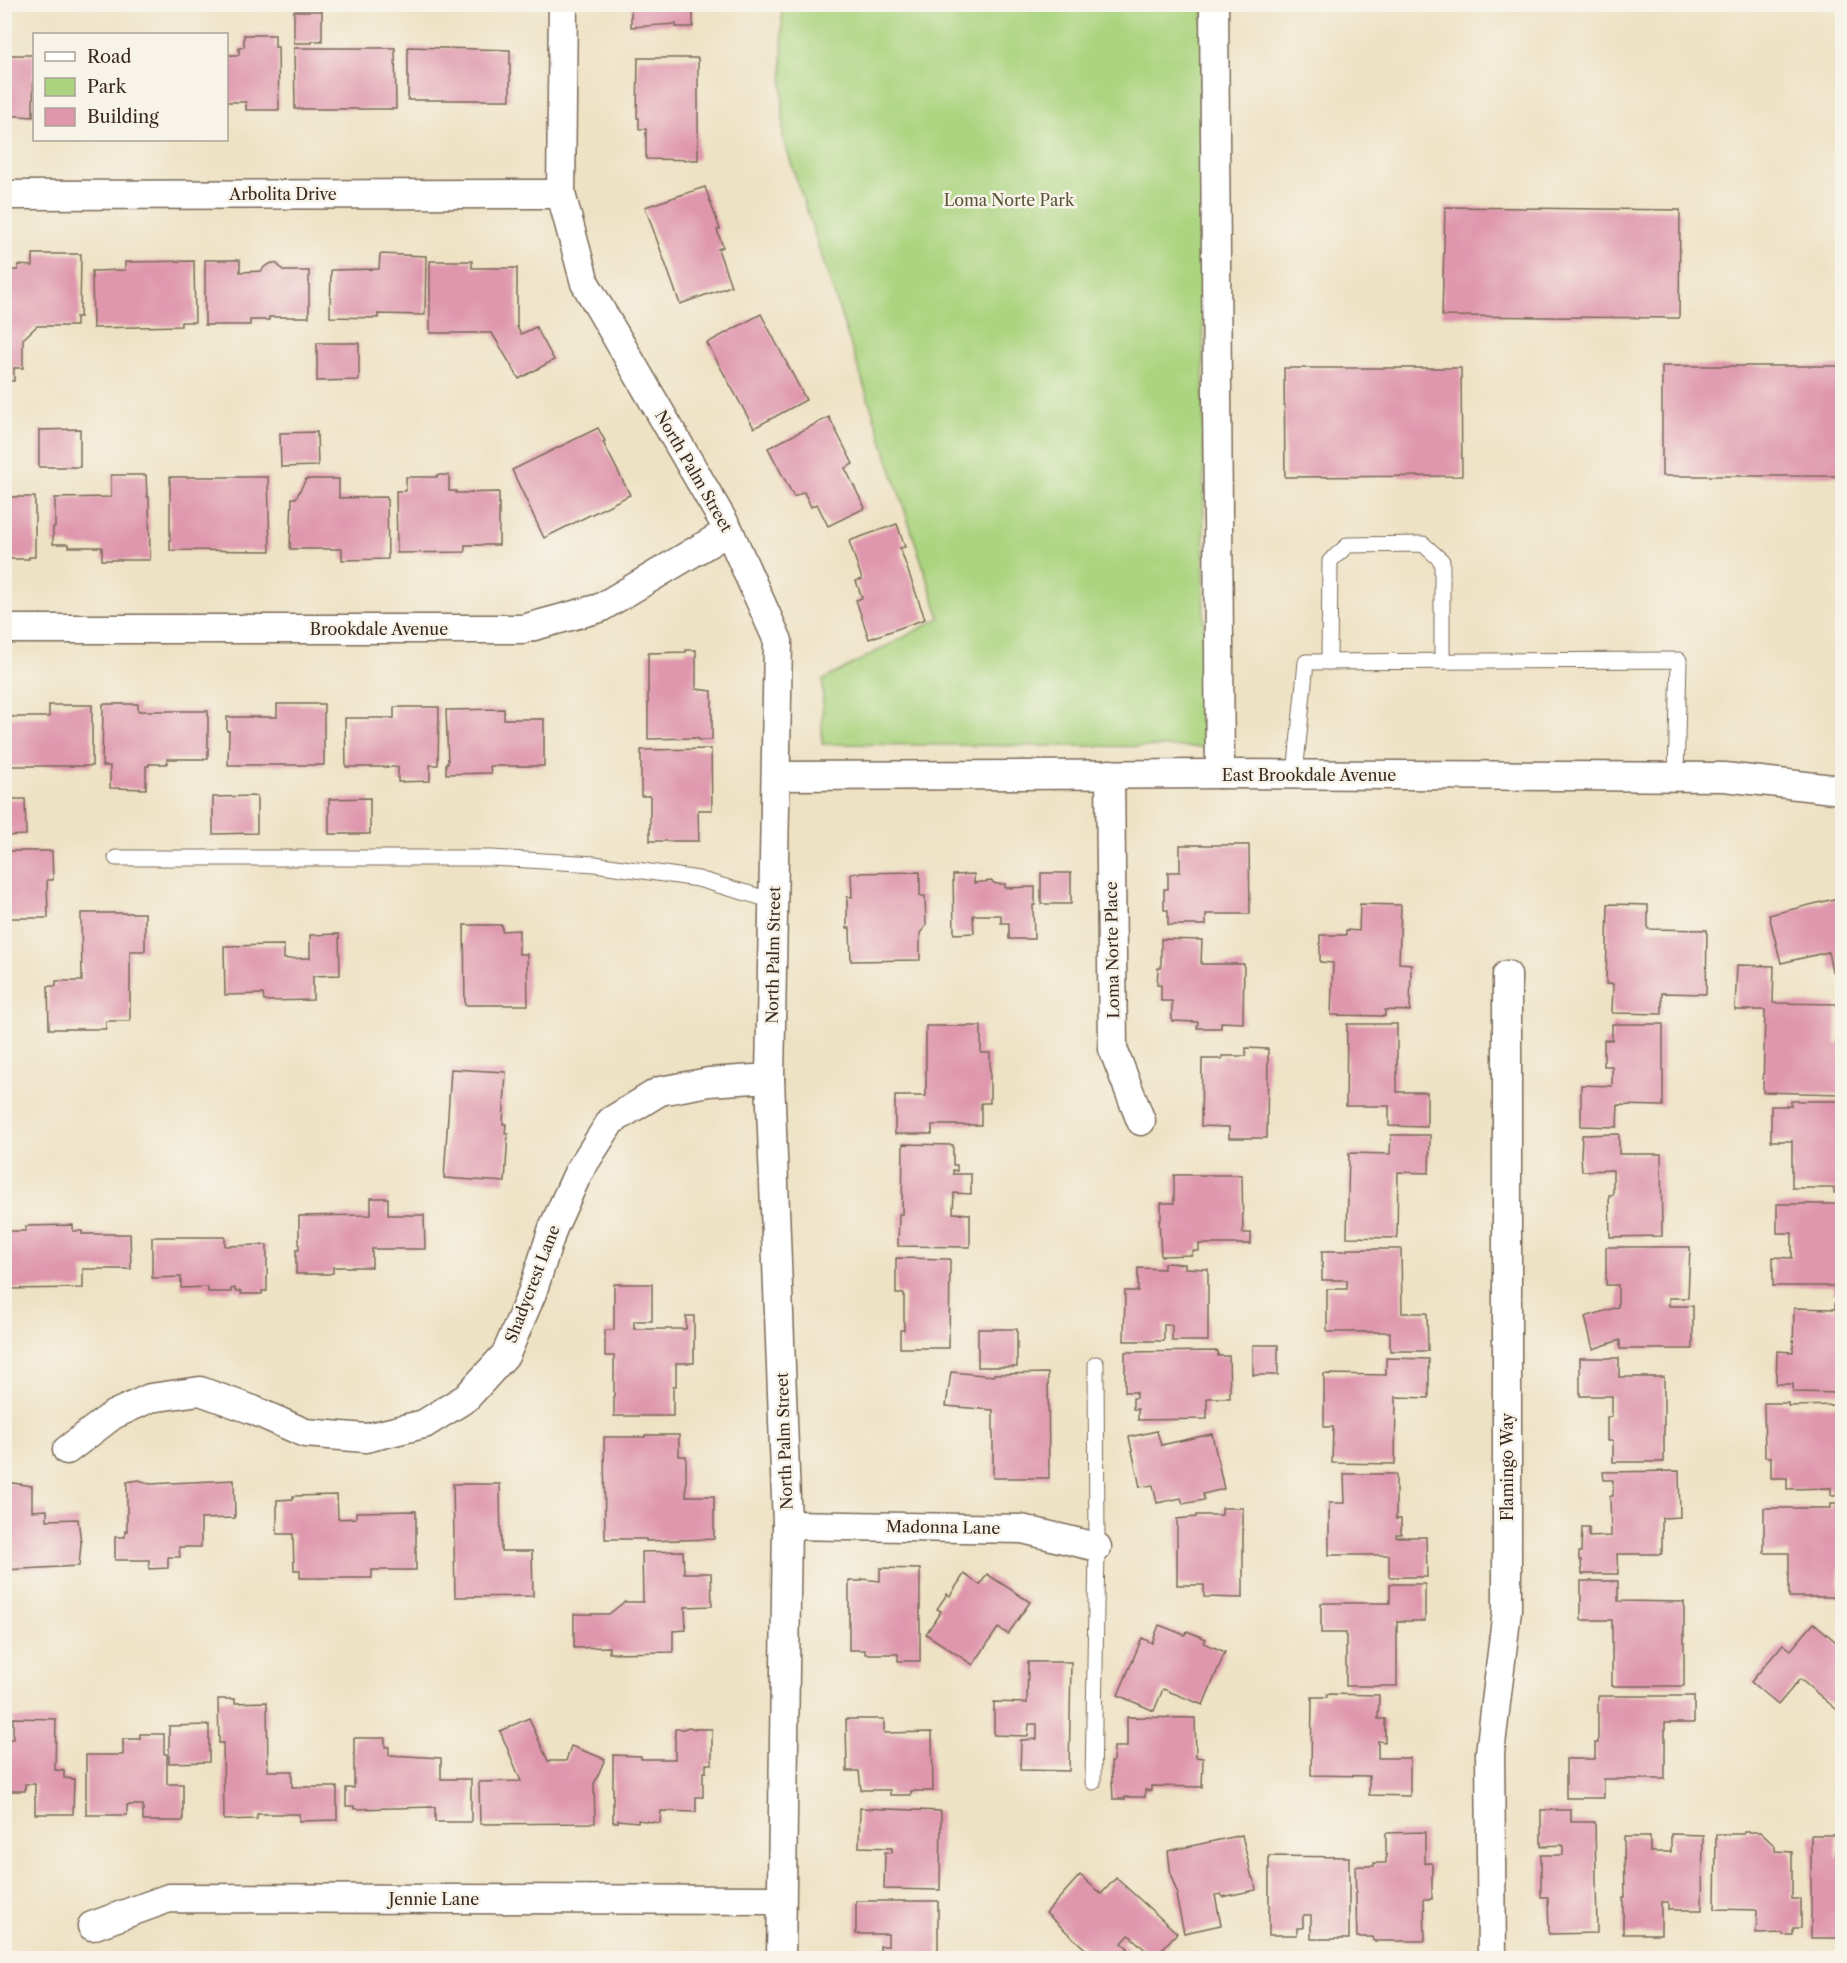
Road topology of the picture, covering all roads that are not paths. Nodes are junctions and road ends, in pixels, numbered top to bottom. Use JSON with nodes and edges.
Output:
{"nodes":[{"id":1,"x":563,"y":4,"type":"edge"},
{"id":2,"x":1214,"y":4,"type":"edge"},
{"id":3,"x":561,"y":194,"type":"junction"},
{"id":4,"x":4,"y":195,"type":"edge"},
{"id":5,"x":729,"y":531,"type":"junction"},
{"id":6,"x":4,"y":629,"type":"edge"},
{"id":7,"x":1442,"y":661,"type":"junction"},
{"id":8,"x":1329,"y":662,"type":"junction"},
{"id":9,"x":1110,"y":774,"type":"junction"},
{"id":10,"x":1220,"y":774,"type":"junction"},
{"id":11,"x":1295,"y":775,"type":"junction"},
{"id":12,"x":776,"y":776,"type":"junction"},
{"id":13,"x":1676,"y":777,"type":"junction"},
{"id":14,"x":1842,"y":790,"type":"edge"},
{"id":15,"x":116,"y":858,"type":"dead end"},
{"id":16,"x":774,"y":901,"type":"junction"},
{"id":17,"x":1507,"y":975,"type":"dead end"},
{"id":18,"x":770,"y":1078,"type":"junction"},
{"id":19,"x":1141,"y":1121,"type":"dead end"},
{"id":20,"x":1096,"y":1364,"type":"dead end"},
{"id":21,"x":67,"y":1450,"type":"dead end"},
{"id":22,"x":787,"y":1525,"type":"junction"},
{"id":23,"x":1097,"y":1547,"type":"junction"},
{"id":24,"x":1093,"y":1782,"type":"dead end"},
{"id":25,"x":780,"y":1900,"type":"junction"},
{"id":26,"x":92,"y":1926,"type":"dead end"},
{"id":27,"x":781,"y":1959,"type":"edge"},
{"id":28,"x":1492,"y":1959,"type":"edge"}],
"edges":[{"from":1,"to":3,"type":"street","name":"North Palm Street"},
{"from":2,"to":10,"type":"street"},
{"from":3,"to":4,"type":"street","name":"Arbolita Drive"},
{"from":3,"to":5,"type":"street","name":"North Palm Street"},
{"from":5,"to":6,"type":"street","name":"Brookdale Avenue"},
{"from":5,"to":12,"type":"street","name":"North Palm Street"},
{"from":7,"to":8,"type":"lane"},
{"from":7,"to":8,"type":"lane"},
{"from":7,"to":13,"type":"lane"},
{"from":8,"to":11,"type":"lane"},
{"from":9,"to":10,"type":"street","name":"East Brookdale Avenue"},
{"from":9,"to":12,"type":"street","name":"East Brookdale Avenue"},
{"from":9,"to":19,"type":"street","name":"Loma Norte Place"},
{"from":10,"to":11,"type":"street","name":"East Brookdale Avenue"},
{"from":11,"to":13,"type":"street","name":"East Brookdale Avenue"},
{"from":12,"to":16,"type":"street","name":"North Palm Street"},
{"from":13,"to":14,"type":"street","name":"East Brookdale Avenue"},
{"from":15,"to":16,"type":"lane"},
{"from":16,"to":18,"type":"street","name":"North Palm Street"},
{"from":17,"to":28,"type":"street","name":"Flamingo Way"},
{"from":18,"to":21,"type":"street","name":"Shadycrest Lane"},
{"from":18,"to":22,"type":"street","name":"North Palm Street"},
{"from":20,"to":23,"type":"lane"},
{"from":22,"to":23,"type":"street","name":"Madonna Lane"},
{"from":22,"to":25,"type":"street","name":"North Palm Street"},
{"from":23,"to":24,"type":"lane"},
{"from":25,"to":26,"type":"street","name":"Jennie Lane"},
{"from":25,"to":27,"type":"street","name":"North Palm Street"}]}
